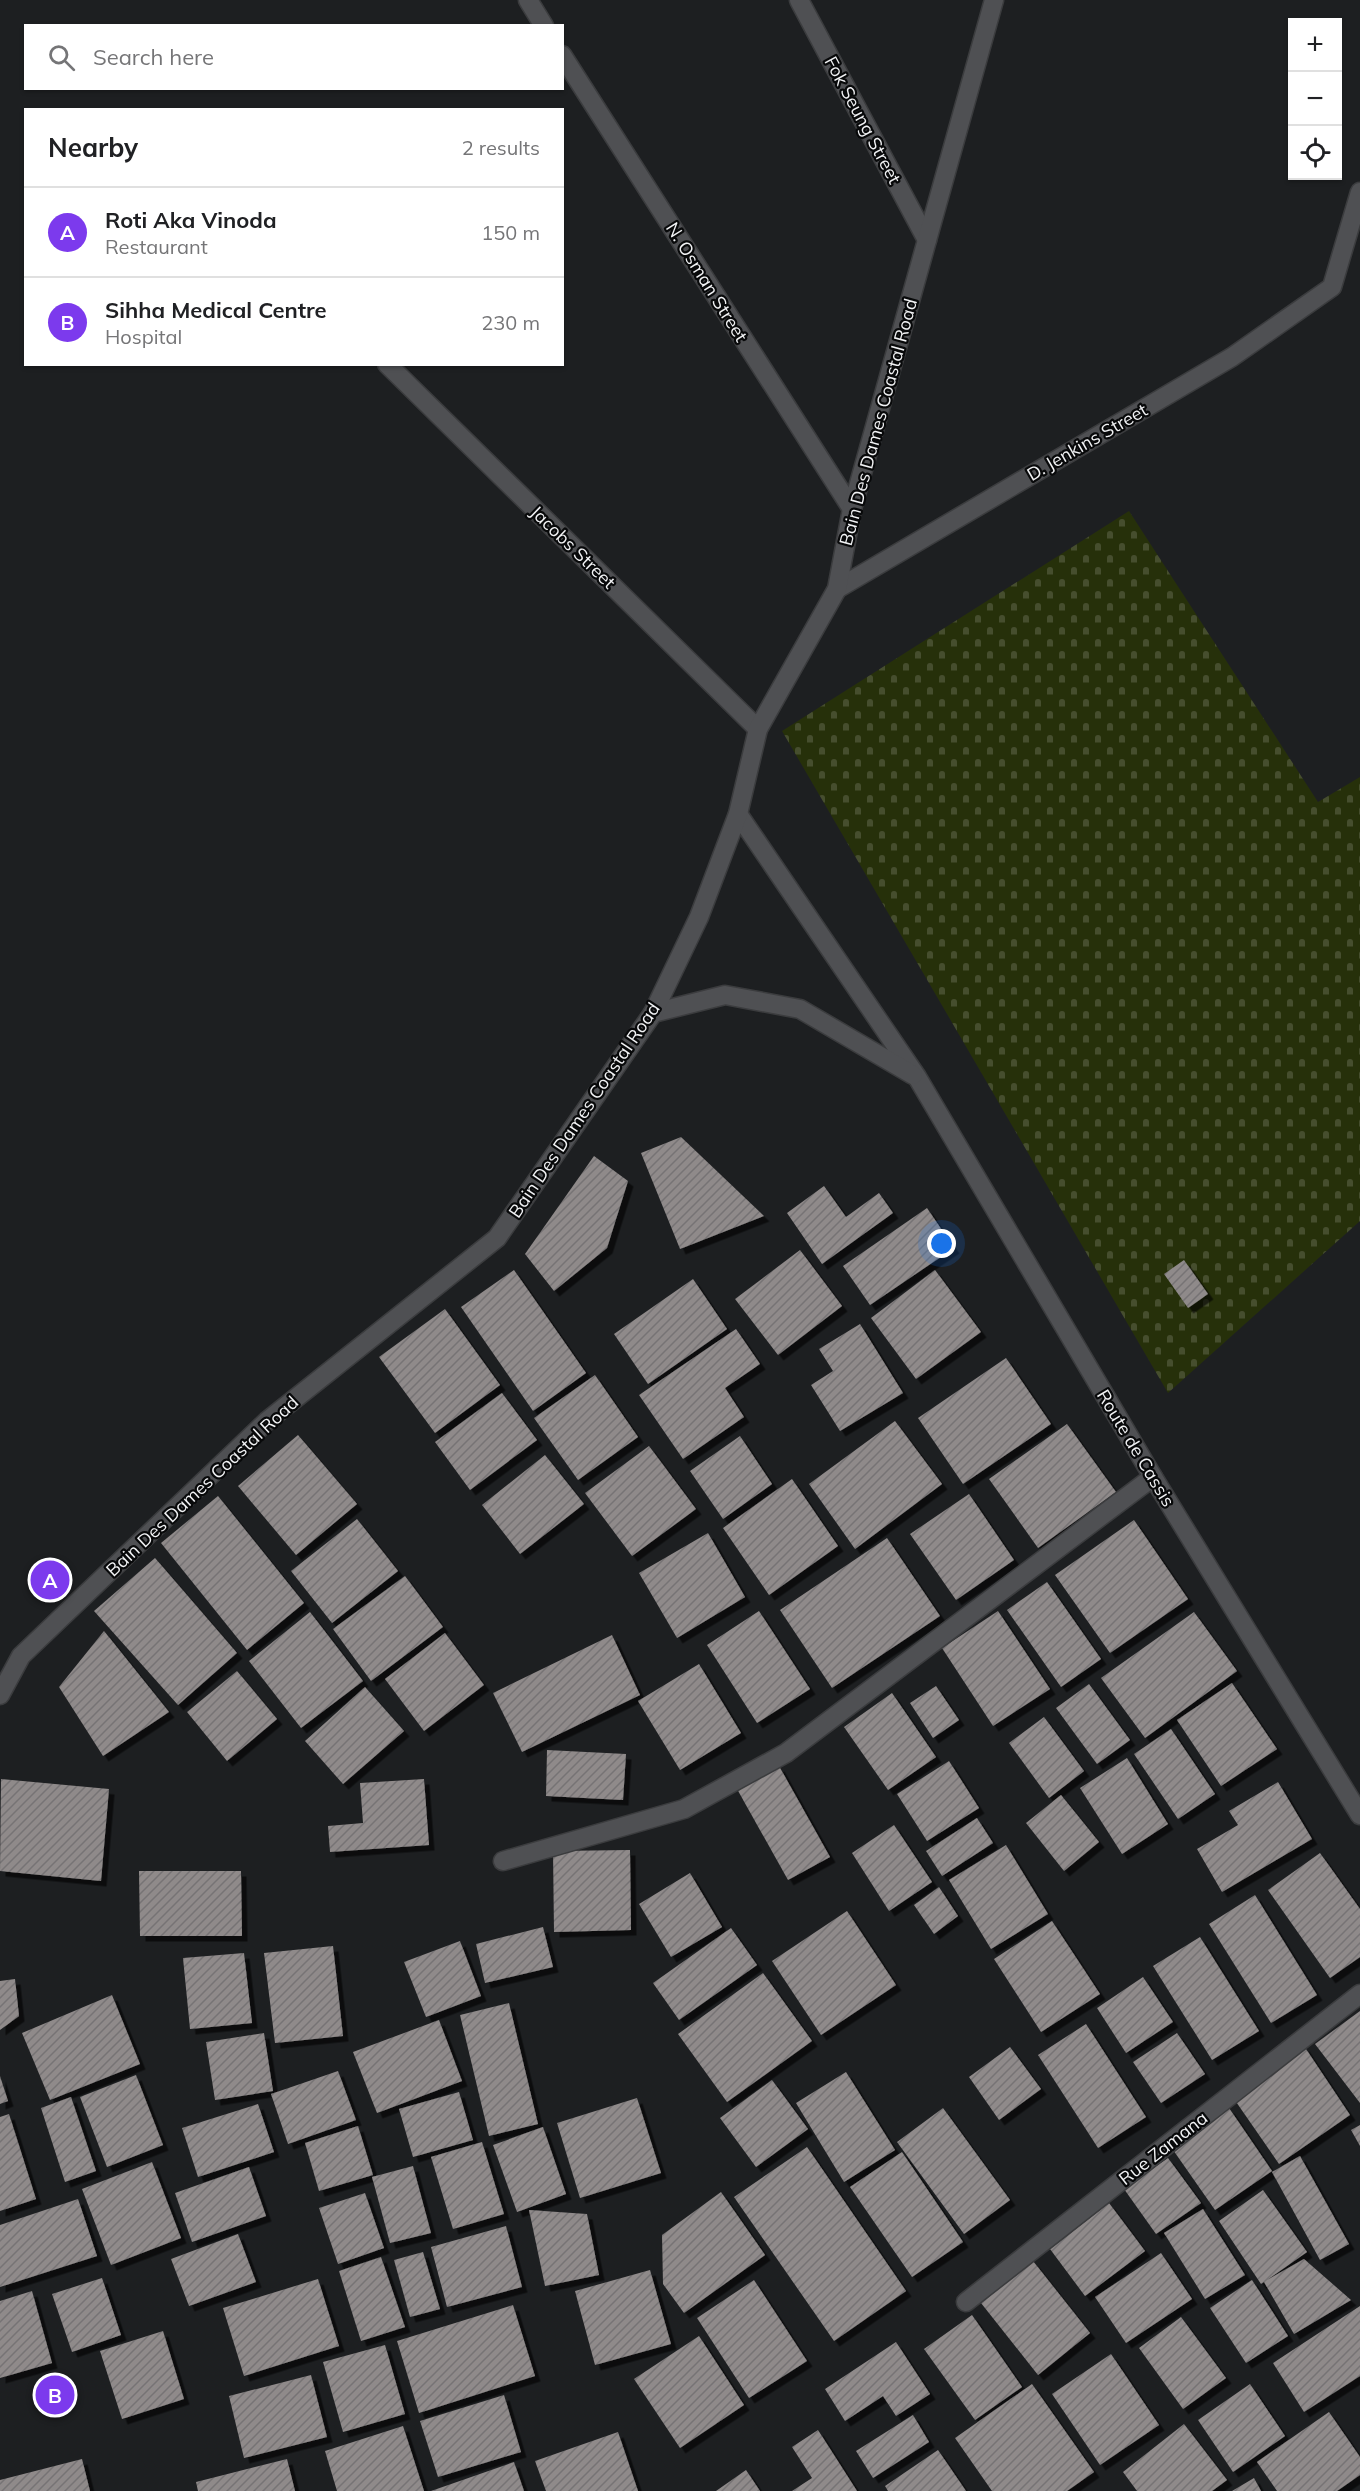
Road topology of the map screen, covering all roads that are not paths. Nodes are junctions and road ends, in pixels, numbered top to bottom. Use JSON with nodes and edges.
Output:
{"nodes":[{"id":1,"x":528,"y":0,"type":"edge"},
{"id":2,"x":799,"y":0,"type":"edge"},
{"id":3,"x":994,"y":0,"type":"edge"},
{"id":4,"x":543,"y":24,"type":"edge"},
{"id":5,"x":564,"y":57,"type":"edge"},
{"id":6,"x":1360,"y":192,"type":"edge"},
{"id":7,"x":927,"y":240,"type":"junction"},
{"id":8,"x":389,"y":366,"type":"edge"},
{"id":9,"x":852,"y":509,"type":"junction"},
{"id":10,"x":837,"y":589,"type":"junction"},
{"id":11,"x":758,"y":729,"type":"junction"},
{"id":12,"x":738,"y":814,"type":"junction"},
{"id":13,"x":653,"y":1013,"type":"junction"},
{"id":14,"x":917,"y":1077,"type":"junction"},
{"id":15,"x":1153,"y":1477,"type":"junction"},
{"id":16,"x":0,"y":1695,"type":"edge"},
{"id":17,"x":1360,"y":1815,"type":"edge"},
{"id":18,"x":503,"y":1862,"type":"dead end"},
{"id":19,"x":1360,"y":1994,"type":"edge"},
{"id":20,"x":966,"y":2302,"type":"dead end"}],
"edges":[{"from":1,"to":4,"type":"street"},
{"from":2,"to":7,"type":"street","name":"Fok Seung Street"},
{"from":3,"to":7,"type":"street","name":"Bain Des Dames Coastal Road"},
{"from":5,"to":9,"type":"street","name":"N. Osman Street"},
{"from":6,"to":10,"type":"street","name":"D. Jenkins Street"},
{"from":7,"to":9,"type":"street","name":"Bain Des Dames Coastal Road"},
{"from":8,"to":11,"type":"street","name":"Jacobs Street"},
{"from":9,"to":10,"type":"street","name":"Bain Des Dames Coastal Road"},
{"from":10,"to":11,"type":"street","name":"Bain Des Dames Coastal Road"},
{"from":11,"to":12,"type":"street","name":"Bain Des Dames Coastal Road"},
{"from":12,"to":13,"type":"street","name":"Bain Des Dames Coastal Road"},
{"from":12,"to":14,"type":"street","name":"Route de Cassis"},
{"from":13,"to":14,"type":"street"},
{"from":13,"to":16,"type":"street","name":"Bain Des Dames Coastal Road"},
{"from":14,"to":15,"type":"street","name":"Route de Cassis"},
{"from":15,"to":17,"type":"street","name":"Route de Cassis"},
{"from":15,"to":18,"type":"street"},
{"from":19,"to":20,"type":"street","name":"Rue Zamana"}]}
